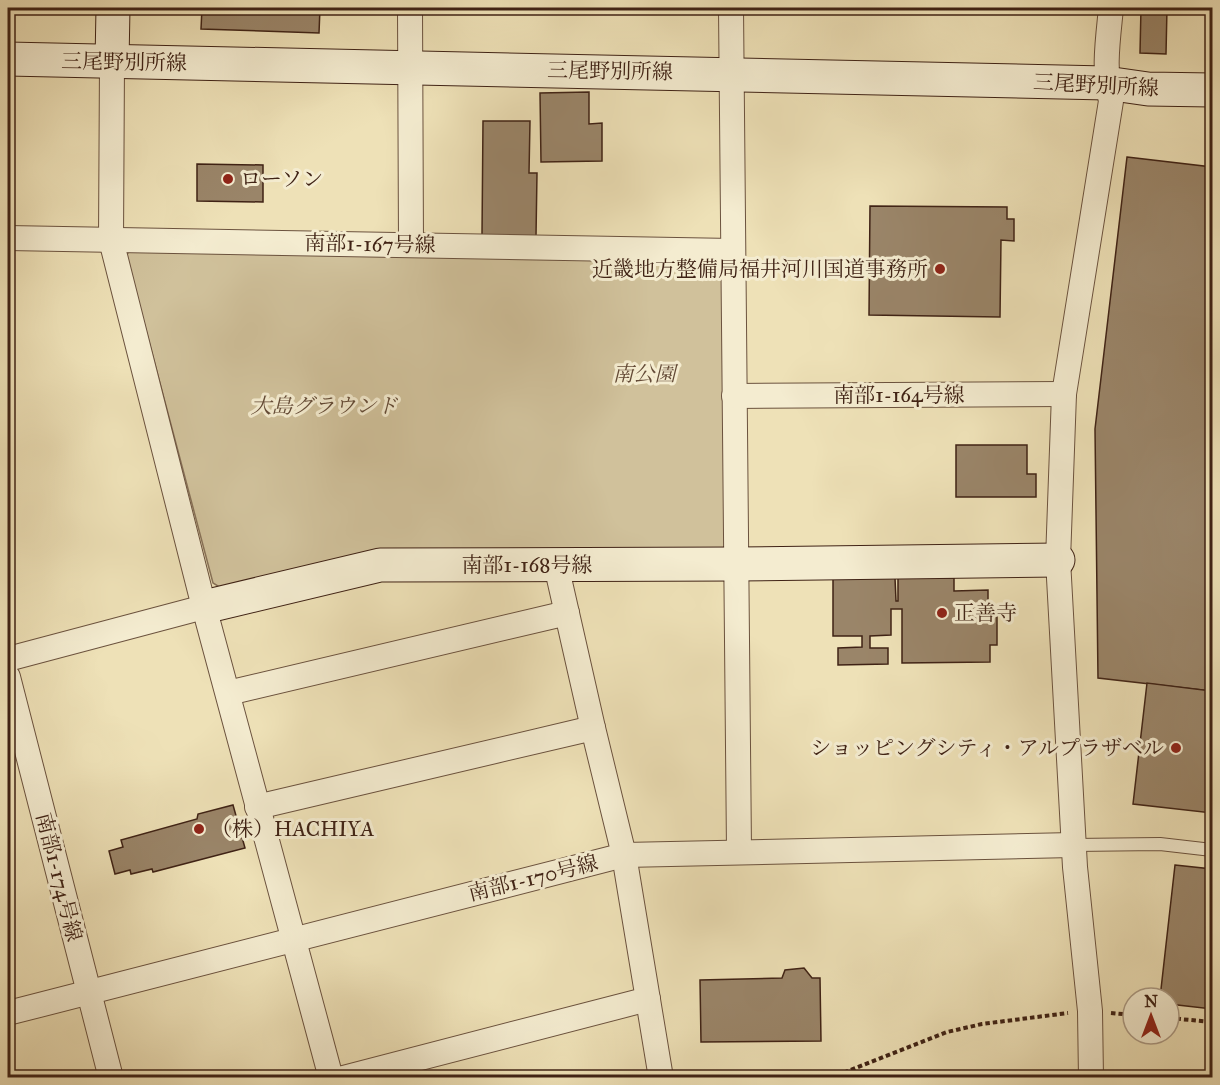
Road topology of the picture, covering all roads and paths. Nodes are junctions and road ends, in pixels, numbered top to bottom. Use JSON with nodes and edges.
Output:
{"nodes":[{"id":1,"x":113,"y":8,"type":"edge"},
{"id":2,"x":410,"y":8,"type":"edge"},
{"id":3,"x":731,"y":8,"type":"edge"},
{"id":4,"x":1111,"y":8,"type":"edge"},
{"id":5,"x":8,"y":59,"type":"edge"},
{"id":6,"x":112,"y":62,"type":"junction"},
{"id":7,"x":410,"y":67,"type":"junction"},
{"id":8,"x":733,"y":73,"type":"junction"},
{"id":9,"x":1106,"y":83,"type":"junction"},
{"id":10,"x":1212,"y":90,"type":"edge"},
{"id":11,"x":8,"y":238,"type":"edge"},
{"id":12,"x":111,"y":240,"type":"junction"},
{"id":13,"x":411,"y":244,"type":"junction"},
{"id":14,"x":733,"y":251,"type":"junction"},
{"id":15,"x":1064,"y":394,"type":"junction"},
{"id":16,"x":734,"y":396,"type":"junction"},
{"id":17,"x":1058,"y":560,"type":"junction"},
{"id":18,"x":737,"y":564,"type":"junction"},
{"id":19,"x":556,"y":565,"type":"junction"},
{"id":20,"x":204,"y":607,"type":"junction"},
{"id":21,"x":567,"y":613,"type":"junction"},
{"id":22,"x":8,"y":659,"type":"edge"},
{"id":23,"x":8,"y":677,"type":"edge"},
{"id":24,"x":228,"y":693,"type":"junction"},
{"id":25,"x":593,"y":728,"type":"junction"},
{"id":26,"x":257,"y":807,"type":"junction"},
{"id":27,"x":1073,"y":845,"type":"junction"},
{"id":28,"x":1212,"y":850,"type":"edge"},
{"id":29,"x":739,"y":851,"type":"junction"},
{"id":30,"x":624,"y":855,"type":"junction"},
{"id":31,"x":293,"y":938,"type":"junction"},
{"id":32,"x":88,"y":992,"type":"junction"},
{"id":33,"x":648,"y":999,"type":"junction"},
{"id":34,"x":8,"y":1013,"type":"edge"},
{"id":35,"x":1121,"y":1015,"type":"edge"},
{"id":36,"x":1090,"y":1016,"type":"junction"},
{"id":37,"x":1181,"y":1019,"type":"edge"},
{"id":38,"x":1212,"y":1022,"type":"edge"},
{"id":39,"x":111,"y":1077,"type":"edge"},
{"id":40,"x":331,"y":1077,"type":"edge"},
{"id":41,"x":343,"y":1077,"type":"edge"},
{"id":42,"x":661,"y":1077,"type":"edge"},
{"id":43,"x":830,"y":1077,"type":"edge"},
{"id":44,"x":1091,"y":1077,"type":"edge"}],
"edges":[{"from":1,"to":6,"type":"main road"},
{"from":2,"to":7,"type":"street"},
{"from":3,"to":8,"type":"street"},
{"from":4,"to":9,"type":"street"},
{"from":5,"to":6,"type":"main road","name":"三尾野別所線"},
{"from":6,"to":7,"type":"main road","name":"三尾野別所線"},
{"from":6,"to":12,"type":"street"},
{"from":7,"to":8,"type":"main road","name":"三尾野別所線"},
{"from":7,"to":13,"type":"street"},
{"from":8,"to":9,"type":"main road","name":"三尾野別所線"},
{"from":8,"to":14,"type":"street"},
{"from":9,"to":10,"type":"main road","name":"三尾野別所線"},
{"from":9,"to":15,"type":"street"},
{"from":11,"to":12,"type":"street","name":"南部1-167号線"},
{"from":12,"to":13,"type":"street","name":"南部1-167号線"},
{"from":12,"to":20,"type":"street"},
{"from":13,"to":14,"type":"street","name":"南部1-167号線"},
{"from":14,"to":16,"type":"street"},
{"from":15,"to":16,"type":"street","name":"南部1-164号線"},
{"from":15,"to":17,"type":"street"},
{"from":16,"to":18,"type":"street"},
{"from":17,"to":18,"type":"main road","name":"南部1-168号線"},
{"from":17,"to":27,"type":"street"},
{"from":18,"to":19,"type":"main road","name":"南部1-168号線"},
{"from":18,"to":29,"type":"street"},
{"from":19,"to":20,"type":"main road","name":"南部1-168号線"},
{"from":19,"to":21,"type":"street"},
{"from":20,"to":22,"type":"street","name":"南部1-168号線"},
{"from":20,"to":24,"type":"street"},
{"from":21,"to":24,"type":"street"},
{"from":21,"to":25,"type":"street"},
{"from":23,"to":32,"type":"street","name":"南部1-174号線"},
{"from":24,"to":26,"type":"street"},
{"from":25,"to":26,"type":"street"},
{"from":25,"to":30,"type":"street"},
{"from":26,"to":31,"type":"street"},
{"from":27,"to":28,"type":"lane"},
{"from":27,"to":29,"type":"street","name":"南部1-170号線"},
{"from":27,"to":36,"type":"street"},
{"from":29,"to":30,"type":"street","name":"南部1-170号線"},
{"from":30,"to":31,"type":"street","name":"南部1-170号線"},
{"from":30,"to":33,"type":"street"},
{"from":31,"to":32,"type":"street","name":"南部1-170号線"},
{"from":31,"to":40,"type":"street"},
{"from":32,"to":34,"type":"street","name":"南部1-170号線"},
{"from":32,"to":39,"type":"street","name":"南部1-174号線"},
{"from":33,"to":41,"type":"street"},
{"from":33,"to":42,"type":"street"},
{"from":35,"to":36,"type":"path"},
{"from":36,"to":43,"type":"path"},
{"from":36,"to":44,"type":"street"},
{"from":37,"to":38,"type":"path"}]}
